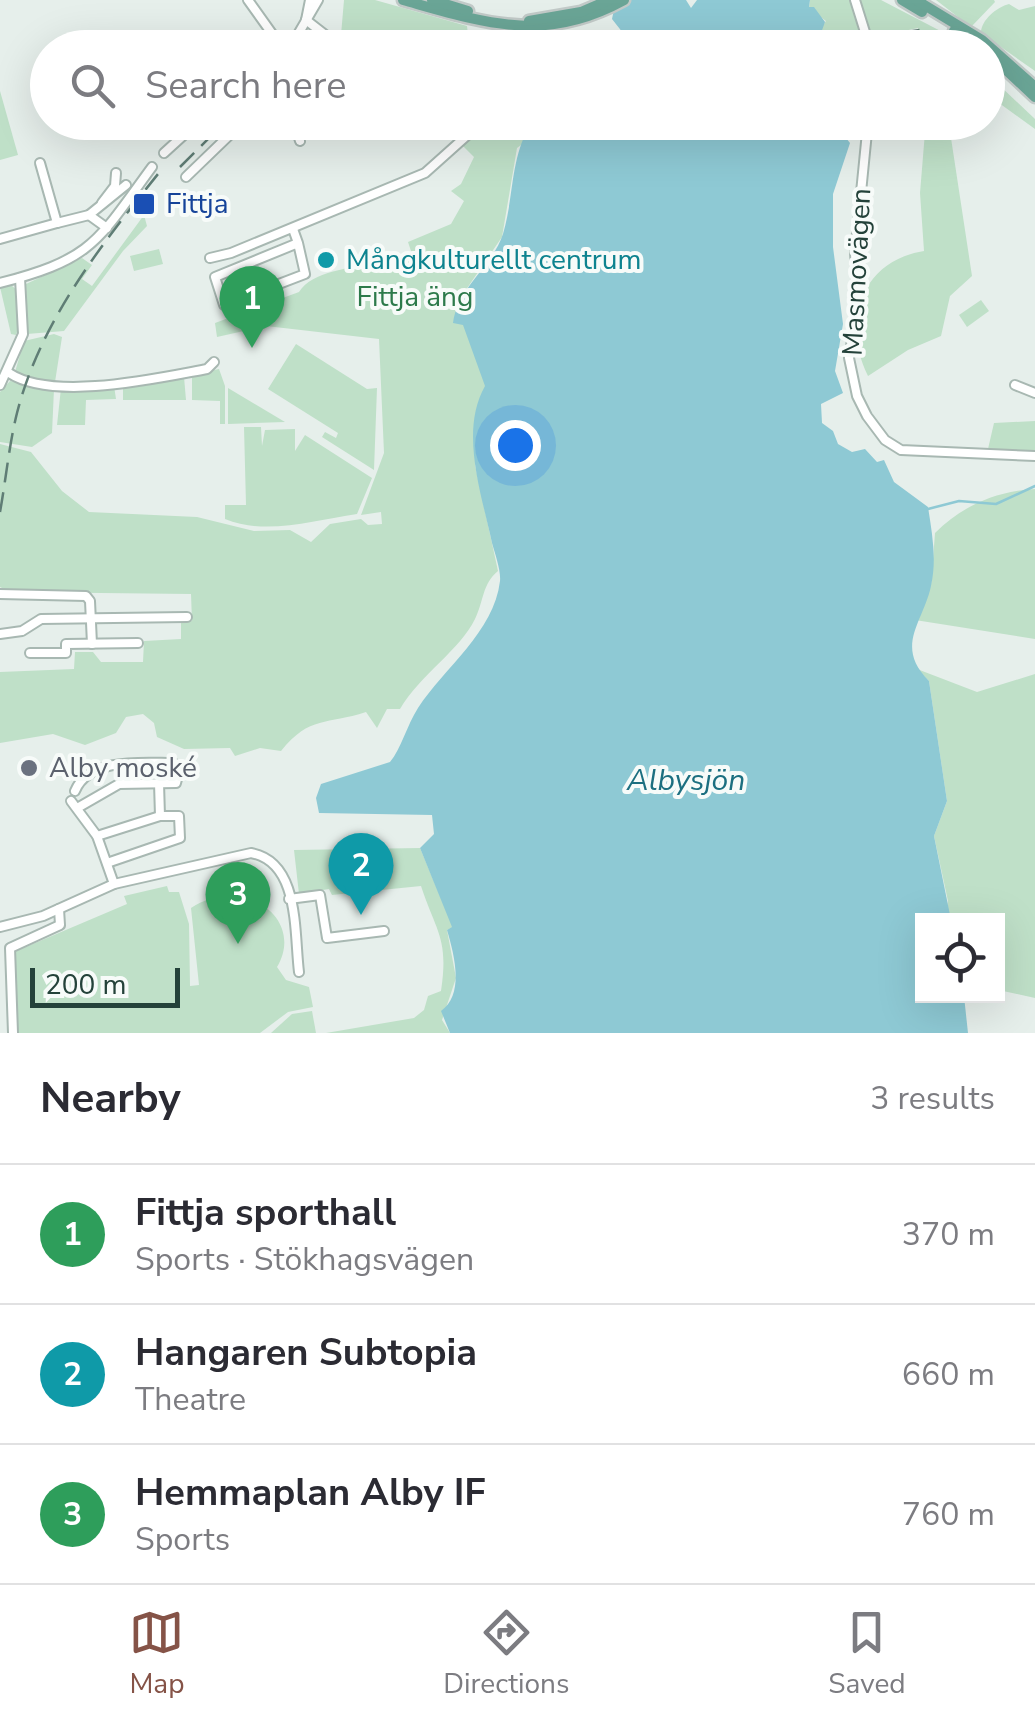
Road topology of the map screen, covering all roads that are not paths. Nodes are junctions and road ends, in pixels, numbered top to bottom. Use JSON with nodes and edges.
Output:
{"nodes":[{"id":1,"x":248,"y":0,"type":"edge"},
{"id":2,"x":310,"y":0,"type":"edge"},
{"id":3,"x":318,"y":0,"type":"edge"},
{"id":4,"x":402,"y":0,"type":"edge"},
{"id":5,"x":432,"y":0,"type":"edge"},
{"id":6,"x":624,"y":0,"type":"edge"},
{"id":7,"x":855,"y":0,"type":"edge"},
{"id":8,"x":902,"y":0,"type":"edge"},
{"id":9,"x":916,"y":0,"type":"edge"},
{"id":10,"x":605,"y":5,"type":"edge"},
{"id":11,"x":306,"y":20,"type":"junction"},
{"id":12,"x":269,"y":30,"type":"edge"},
{"id":13,"x":300,"y":30,"type":"edge"},
{"id":14,"x":319,"y":30,"type":"edge"},
{"id":15,"x":864,"y":30,"type":"edge"},
{"id":16,"x":951,"y":30,"type":"edge"},
{"id":17,"x":966,"y":30,"type":"edge"},
{"id":18,"x":1005,"y":60,"type":"edge"},
{"id":19,"x":1005,"y":69,"type":"edge"},
{"id":20,"x":1035,"y":87,"type":"edge"},
{"id":21,"x":1035,"y":97,"type":"edge"},
{"id":22,"x":178,"y":140,"type":"edge"},
{"id":23,"x":224,"y":140,"type":"edge"},
{"id":24,"x":462,"y":140,"type":"edge"},
{"id":25,"x":867,"y":140,"type":"edge"},
{"id":26,"x":164,"y":153,"type":"dead end"},
{"id":27,"x":40,"y":163,"type":"dead end"},
{"id":28,"x":152,"y":167,"type":"dead end"},
{"id":29,"x":116,"y":173,"type":"dead end"},
{"id":30,"x":186,"y":177,"type":"dead end"},
{"id":31,"x":126,"y":185,"type":"dead end"},
{"id":32,"x":99,"y":206,"type":"junction"},
{"id":33,"x":90,"y":216,"type":"junction"},
{"id":34,"x":57,"y":222,"type":"junction"},
{"id":35,"x":107,"y":228,"type":"junction"},
{"id":36,"x":293,"y":229,"type":"junction"},
{"id":37,"x":0,"y":239,"type":"edge"},
{"id":38,"x":298,"y":243,"type":"junction"},
{"id":39,"x":210,"y":258,"type":"dead end"},
{"id":40,"x":20,"y":278,"type":"junction"},
{"id":41,"x":0,"y":284,"type":"edge"},
{"id":42,"x":214,"y":362,"type":"dead end"},
{"id":43,"x":9,"y":373,"type":"junction"},
{"id":44,"x":0,"y":385,"type":"edge"},
{"id":45,"x":1015,"y":385,"type":"dead end"},
{"id":46,"x":1035,"y":393,"type":"edge"},
{"id":47,"x":1035,"y":456,"type":"edge"},
{"id":48,"x":0,"y":594,"type":"edge"},
{"id":49,"x":187,"y":617,"type":"dead end"},
{"id":50,"x":90,"y":618,"type":"junction"},
{"id":51,"x":0,"y":634,"type":"edge"},
{"id":52,"x":138,"y":643,"type":"dead end"},
{"id":53,"x":92,"y":644,"type":"junction"},
{"id":54,"x":30,"y":653,"type":"dead end"},
{"id":55,"x":159,"y":783,"type":"junction"},
{"id":56,"x":75,"y":799,"type":"junction"},
{"id":57,"x":160,"y":816,"type":"junction"},
{"id":58,"x":96,"y":836,"type":"junction"},
{"id":59,"x":107,"y":863,"type":"junction"},
{"id":60,"x":114,"y":884,"type":"junction"},
{"id":61,"x":289,"y":899,"type":"junction"},
{"id":62,"x":59,"y":908,"type":"junction"},
{"id":63,"x":0,"y":927,"type":"edge"},
{"id":64,"x":384,"y":931,"type":"dead end"},
{"id":65,"x":299,"y":972,"type":"dead end"},
{"id":66,"x":13,"y":1033,"type":"edge"}],
"edges":[{"from":1,"to":12,"type":"street"},
{"from":2,"to":11,"type":"street"},
{"from":3,"to":11,"type":"street"},
{"from":4,"to":10,"type":"main road"},
{"from":5,"to":10,"type":"main road"},
{"from":6,"to":10,"type":"main road"},
{"from":7,"to":15,"type":"street"},
{"from":8,"to":16,"type":"main road"},
{"from":9,"to":17,"type":"main road"},
{"from":11,"to":13,"type":"street"},
{"from":11,"to":14,"type":"street"},
{"from":18,"to":20,"type":"main road"},
{"from":19,"to":21,"type":"main road"},
{"from":22,"to":26,"type":"street"},
{"from":23,"to":30,"type":"street"},
{"from":24,"to":36,"type":"street"},
{"from":25,"to":47,"type":"street","name":"Masmovägen"},
{"from":27,"to":34,"type":"street"},
{"from":28,"to":35,"type":"street"},
{"from":29,"to":32,"type":"street"},
{"from":31,"to":32,"type":"street"},
{"from":32,"to":33,"type":"street"},
{"from":33,"to":34,"type":"street"},
{"from":33,"to":35,"type":"street"},
{"from":34,"to":37,"type":"street"},
{"from":35,"to":40,"type":"street"},
{"from":36,"to":38,"type":"street"},
{"from":36,"to":39,"type":"street"},
{"from":38,"to":38,"type":"street"},
{"from":40,"to":41,"type":"street"},
{"from":40,"to":43,"type":"street"},
{"from":42,"to":43,"type":"street"},
{"from":43,"to":44,"type":"street"},
{"from":45,"to":46,"type":"street"},
{"from":48,"to":50,"type":"street"},
{"from":49,"to":50,"type":"street"},
{"from":50,"to":51,"type":"street"},
{"from":50,"to":53,"type":"street"},
{"from":52,"to":53,"type":"street"},
{"from":53,"to":54,"type":"street"},
{"from":55,"to":56,"type":"street"},
{"from":55,"to":56,"type":"street"},
{"from":55,"to":57,"type":"street"},
{"from":56,"to":58,"type":"street"},
{"from":57,"to":58,"type":"street"},
{"from":57,"to":59,"type":"street"},
{"from":58,"to":59,"type":"street"},
{"from":59,"to":60,"type":"street"},
{"from":60,"to":61,"type":"street"},
{"from":60,"to":62,"type":"street"},
{"from":61,"to":64,"type":"street"},
{"from":61,"to":65,"type":"street"},
{"from":62,"to":63,"type":"street"},
{"from":62,"to":66,"type":"street"}]}
